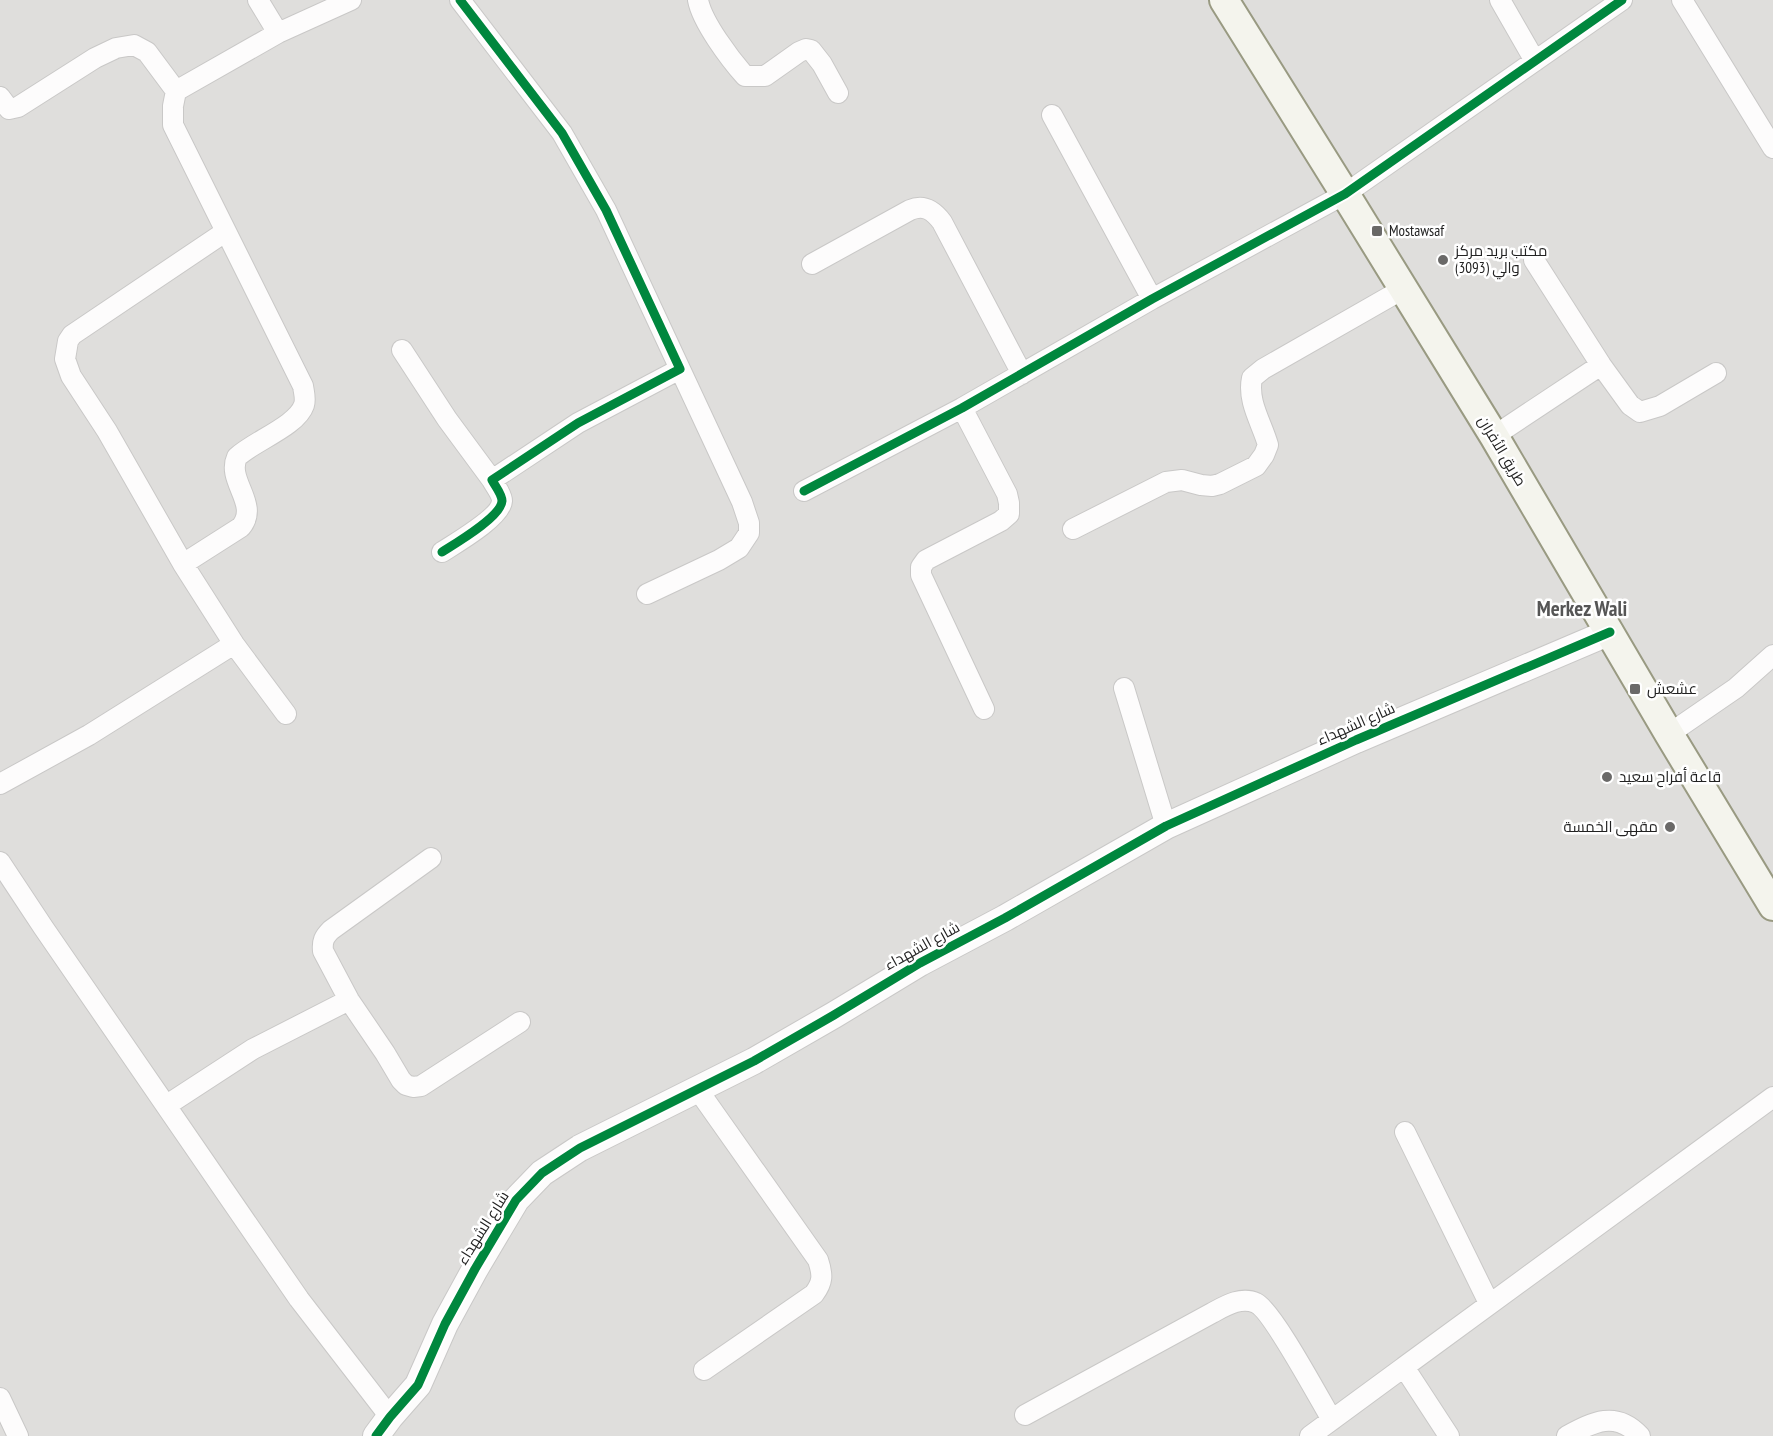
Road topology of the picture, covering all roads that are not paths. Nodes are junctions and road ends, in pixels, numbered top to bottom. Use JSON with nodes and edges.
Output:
{"nodes":[{"id":1,"x":258,"y":0,"type":"edge"},
{"id":2,"x":351,"y":0,"type":"edge"},
{"id":3,"x":460,"y":0,"type":"edge"},
{"id":4,"x":698,"y":0,"type":"edge"},
{"id":5,"x":1224,"y":0,"type":"edge"},
{"id":6,"x":1500,"y":0,"type":"edge"},
{"id":7,"x":1622,"y":0,"type":"edge"},
{"id":8,"x":1682,"y":0,"type":"edge"},
{"id":9,"x":278,"y":33,"type":"junction"},
{"id":10,"x":1535,"y":62,"type":"junction"},
{"id":11,"x":176,"y":91,"type":"junction"},
{"id":12,"x":838,"y":93,"type":"dead end"},
{"id":13,"x":0,"y":97,"type":"edge"},
{"id":14,"x":1052,"y":115,"type":"dead end"},
{"id":15,"x":1773,"y":148,"type":"edge"},
{"id":16,"x":1346,"y":194,"type":"junction"},
{"id":17,"x":225,"y":232,"type":"junction"},
{"id":18,"x":1534,"y":260,"type":"dead end"},
{"id":19,"x":812,"y":264,"type":"dead end"},
{"id":20,"x":1403,"y":289,"type":"junction"},
{"id":21,"x":1152,"y":299,"type":"junction"},
{"id":22,"x":402,"y":350,"type":"dead end"},
{"id":23,"x":1601,"y":365,"type":"junction"},
{"id":24,"x":680,"y":369,"type":"junction"},
{"id":25,"x":1716,"y":373,"type":"dead end"},
{"id":26,"x":1022,"y":374,"type":"junction"},
{"id":27,"x":962,"y":408,"type":"junction"},
{"id":28,"x":1494,"y":436,"type":"junction"},
{"id":29,"x":492,"y":480,"type":"junction"},
{"id":30,"x":804,"y":491,"type":"dead end"},
{"id":31,"x":1073,"y":529,"type":"dead end"},
{"id":32,"x":442,"y":552,"type":"dead end"},
{"id":33,"x":183,"y":564,"type":"junction"},
{"id":34,"x":647,"y":594,"type":"dead end"},
{"id":35,"x":1610,"y":632,"type":"junction"},
{"id":36,"x":234,"y":644,"type":"junction"},
{"id":37,"x":1773,"y":655,"type":"edge"},
{"id":38,"x":1124,"y":688,"type":"dead end"},
{"id":39,"x":984,"y":710,"type":"dead end"},
{"id":40,"x":286,"y":714,"type":"dead end"},
{"id":41,"x":1669,"y":734,"type":"junction"},
{"id":42,"x":0,"y":784,"type":"edge"},
{"id":43,"x":1166,"y":826,"type":"junction"},
{"id":44,"x":431,"y":858,"type":"dead end"},
{"id":45,"x":0,"y":861,"type":"edge"},
{"id":46,"x":1773,"y":906,"type":"edge"},
{"id":47,"x":349,"y":1000,"type":"junction"},
{"id":48,"x":520,"y":1022,"type":"dead end"},
{"id":49,"x":698,"y":1090,"type":"junction"},
{"id":50,"x":1773,"y":1097,"type":"edge"},
{"id":51,"x":167,"y":1105,"type":"junction"},
{"id":52,"x":1405,"y":1132,"type":"dead end"},
{"id":53,"x":1490,"y":1303,"type":"junction"},
{"id":54,"x":1404,"y":1367,"type":"junction"},
{"id":55,"x":704,"y":1370,"type":"dead end"},
{"id":56,"x":0,"y":1398,"type":"edge"},
{"id":57,"x":1025,"y":1415,"type":"dead end"},
{"id":58,"x":1332,"y":1420,"type":"junction"},
{"id":59,"x":383,"y":1427,"type":"edge"},
{"id":60,"x":18,"y":1436,"type":"edge"},
{"id":61,"x":1310,"y":1436,"type":"edge"},
{"id":62,"x":1449,"y":1436,"type":"edge"},
{"id":63,"x":1567,"y":1436,"type":"edge"},
{"id":64,"x":1640,"y":1436,"type":"edge"}],
"edges":[{"from":1,"to":9,"type":"street"},
{"from":2,"to":9,"type":"street"},
{"from":3,"to":24,"type":"street"},
{"from":4,"to":12,"type":"street"},
{"from":5,"to":16,"type":"main road","name":"طريق الأفران"},
{"from":6,"to":10,"type":"street"},
{"from":7,"to":10,"type":"street"},
{"from":8,"to":15,"type":"street"},
{"from":9,"to":11,"type":"street"},
{"from":10,"to":16,"type":"street"},
{"from":11,"to":13,"type":"street"},
{"from":11,"to":17,"type":"street"},
{"from":14,"to":21,"type":"street"},
{"from":16,"to":20,"type":"main road","name":"طريق الأفران"},
{"from":16,"to":21,"type":"street"},
{"from":17,"to":33,"type":"street"},
{"from":17,"to":33,"type":"street"},
{"from":18,"to":23,"type":"street"},
{"from":19,"to":26,"type":"street"},
{"from":20,"to":28,"type":"main road","name":"طريق الأفران"},
{"from":20,"to":31,"type":"street"},
{"from":21,"to":26,"type":"street"},
{"from":22,"to":29,"type":"street"},
{"from":23,"to":25,"type":"street"},
{"from":23,"to":28,"type":"street"},
{"from":24,"to":29,"type":"street"},
{"from":24,"to":34,"type":"street"},
{"from":26,"to":27,"type":"street"},
{"from":27,"to":30,"type":"street"},
{"from":27,"to":39,"type":"street"},
{"from":28,"to":35,"type":"main road","name":"طريق الأفران"},
{"from":29,"to":32,"type":"street"},
{"from":33,"to":36,"type":"street"},
{"from":35,"to":41,"type":"main road","name":"طريق الأفران"},
{"from":35,"to":43,"type":"street","name":"شارع الشهداء"},
{"from":36,"to":40,"type":"street"},
{"from":36,"to":42,"type":"street"},
{"from":37,"to":41,"type":"street"},
{"from":38,"to":43,"type":"street"},
{"from":41,"to":46,"type":"main road","name":"طريق الأفران"},
{"from":43,"to":49,"type":"street","name":"شارع الشهداء"},
{"from":44,"to":47,"type":"street"},
{"from":45,"to":51,"type":"street"},
{"from":47,"to":48,"type":"street"},
{"from":47,"to":51,"type":"street"},
{"from":49,"to":55,"type":"street"},
{"from":49,"to":59,"type":"street","name":"شارع الشهداء"},
{"from":50,"to":53,"type":"street"},
{"from":51,"to":59,"type":"street"},
{"from":52,"to":53,"type":"street"},
{"from":53,"to":54,"type":"street"},
{"from":54,"to":58,"type":"street"},
{"from":54,"to":62,"type":"street"},
{"from":56,"to":60,"type":"street"},
{"from":57,"to":58,"type":"street"},
{"from":58,"to":61,"type":"street"},
{"from":63,"to":64,"type":"street"}]}
